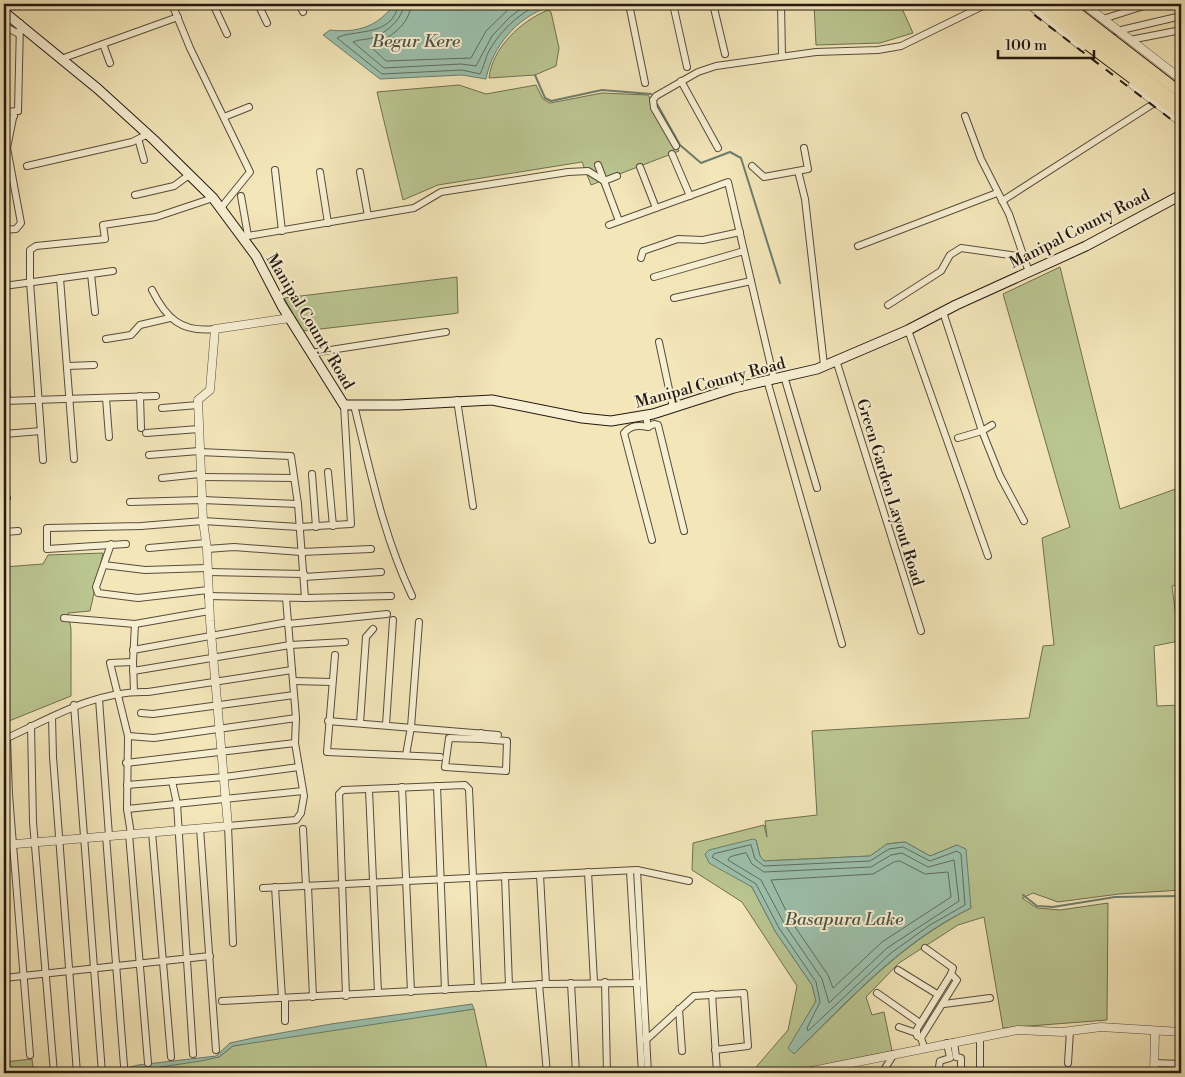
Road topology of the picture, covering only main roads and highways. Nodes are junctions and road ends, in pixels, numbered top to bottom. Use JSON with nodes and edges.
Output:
{"nodes":[{"id":1,"x":1039,"y":4,"type":"edge"},
{"id":2,"x":1050,"y":4,"type":"edge"},
{"id":3,"x":1059,"y":4,"type":"edge"},
{"id":4,"x":1066,"y":4,"type":"edge"},
{"id":5,"x":4,"y":12,"type":"edge"},
{"id":6,"x":1143,"y":50,"type":"road end"},
{"id":7,"x":1136,"y":60,"type":"junction"},
{"id":8,"x":1181,"y":93,"type":"edge"},
{"id":9,"x":1181,"y":98,"type":"edge"},
{"id":10,"x":1181,"y":106,"type":"edge"},
{"id":11,"x":1181,"y":115,"type":"edge"},
{"id":12,"x":1181,"y":194,"type":"edge"}],
"edges":[{"from":1,"to":11,"type":"highway"},
{"from":2,"to":10,"type":"highway"},
{"from":3,"to":9,"type":"highway"},
{"from":4,"to":7,"type":"highway"},
{"from":5,"to":12,"type":"main road","name":"Manipal County Road"},
{"from":6,"to":7,"type":"highway"},
{"from":7,"to":8,"type":"highway"}]}
